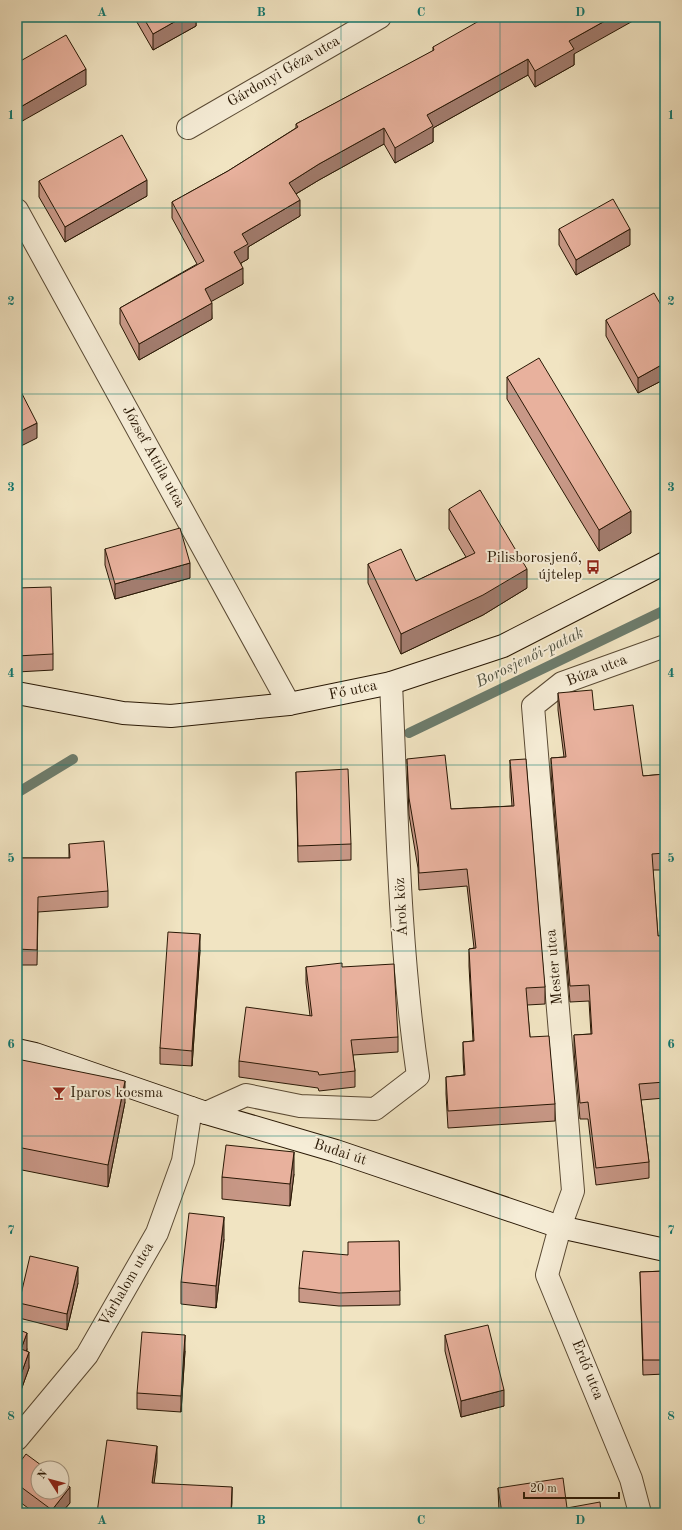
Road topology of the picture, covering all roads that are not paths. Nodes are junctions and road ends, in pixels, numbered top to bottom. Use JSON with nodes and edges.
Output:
{"nodes":[{"id":1,"x":380,"y":17,"type":"edge"},
{"id":2,"x":188,"y":128,"type":"dead end"},
{"id":3,"x":17,"y":210,"type":"edge"},
{"id":4,"x":665,"y":563,"type":"edge"},
{"id":5,"x":665,"y":646,"type":"edge"},
{"id":6,"x":391,"y":683,"type":"junction"},
{"id":7,"x":17,"y":693,"type":"edge"},
{"id":8,"x":289,"y":704,"type":"junction"},
{"id":9,"x":533,"y":706,"type":"joint"},
{"id":10,"x":17,"y":1050,"type":"edge"},
{"id":11,"x":199,"y":1110,"type":"junction"},
{"id":12,"x":560,"y":1227,"type":"junction"},
{"id":13,"x":665,"y":1250,"type":"edge"},
{"id":14,"x":17,"y":1439,"type":"edge"},
{"id":15,"x":640,"y":1513,"type":"edge"}],
"edges":[{"from":1,"to":2,"type":"street","name":"Gárdonyi Géza utca"},
{"from":3,"to":8,"type":"street","name":"József Attila utca"},
{"from":4,"to":6,"type":"street","name":"Fő utca"},
{"from":5,"to":9,"type":"street","name":"Búza utca"},
{"from":6,"to":8,"type":"street","name":"Fő utca"},
{"from":6,"to":11,"type":"street","name":"Árok köz"},
{"from":7,"to":8,"type":"street","name":"Fő utca"},
{"from":9,"to":12,"type":"street","name":"Mester utca"},
{"from":10,"to":11,"type":"street","name":"Budai út"},
{"from":11,"to":12,"type":"street","name":"Budai út"},
{"from":11,"to":14,"type":"street","name":"Várhalom utca"},
{"from":12,"to":13,"type":"street","name":"Budai út"},
{"from":12,"to":15,"type":"street","name":"Erdő utca"}]}
